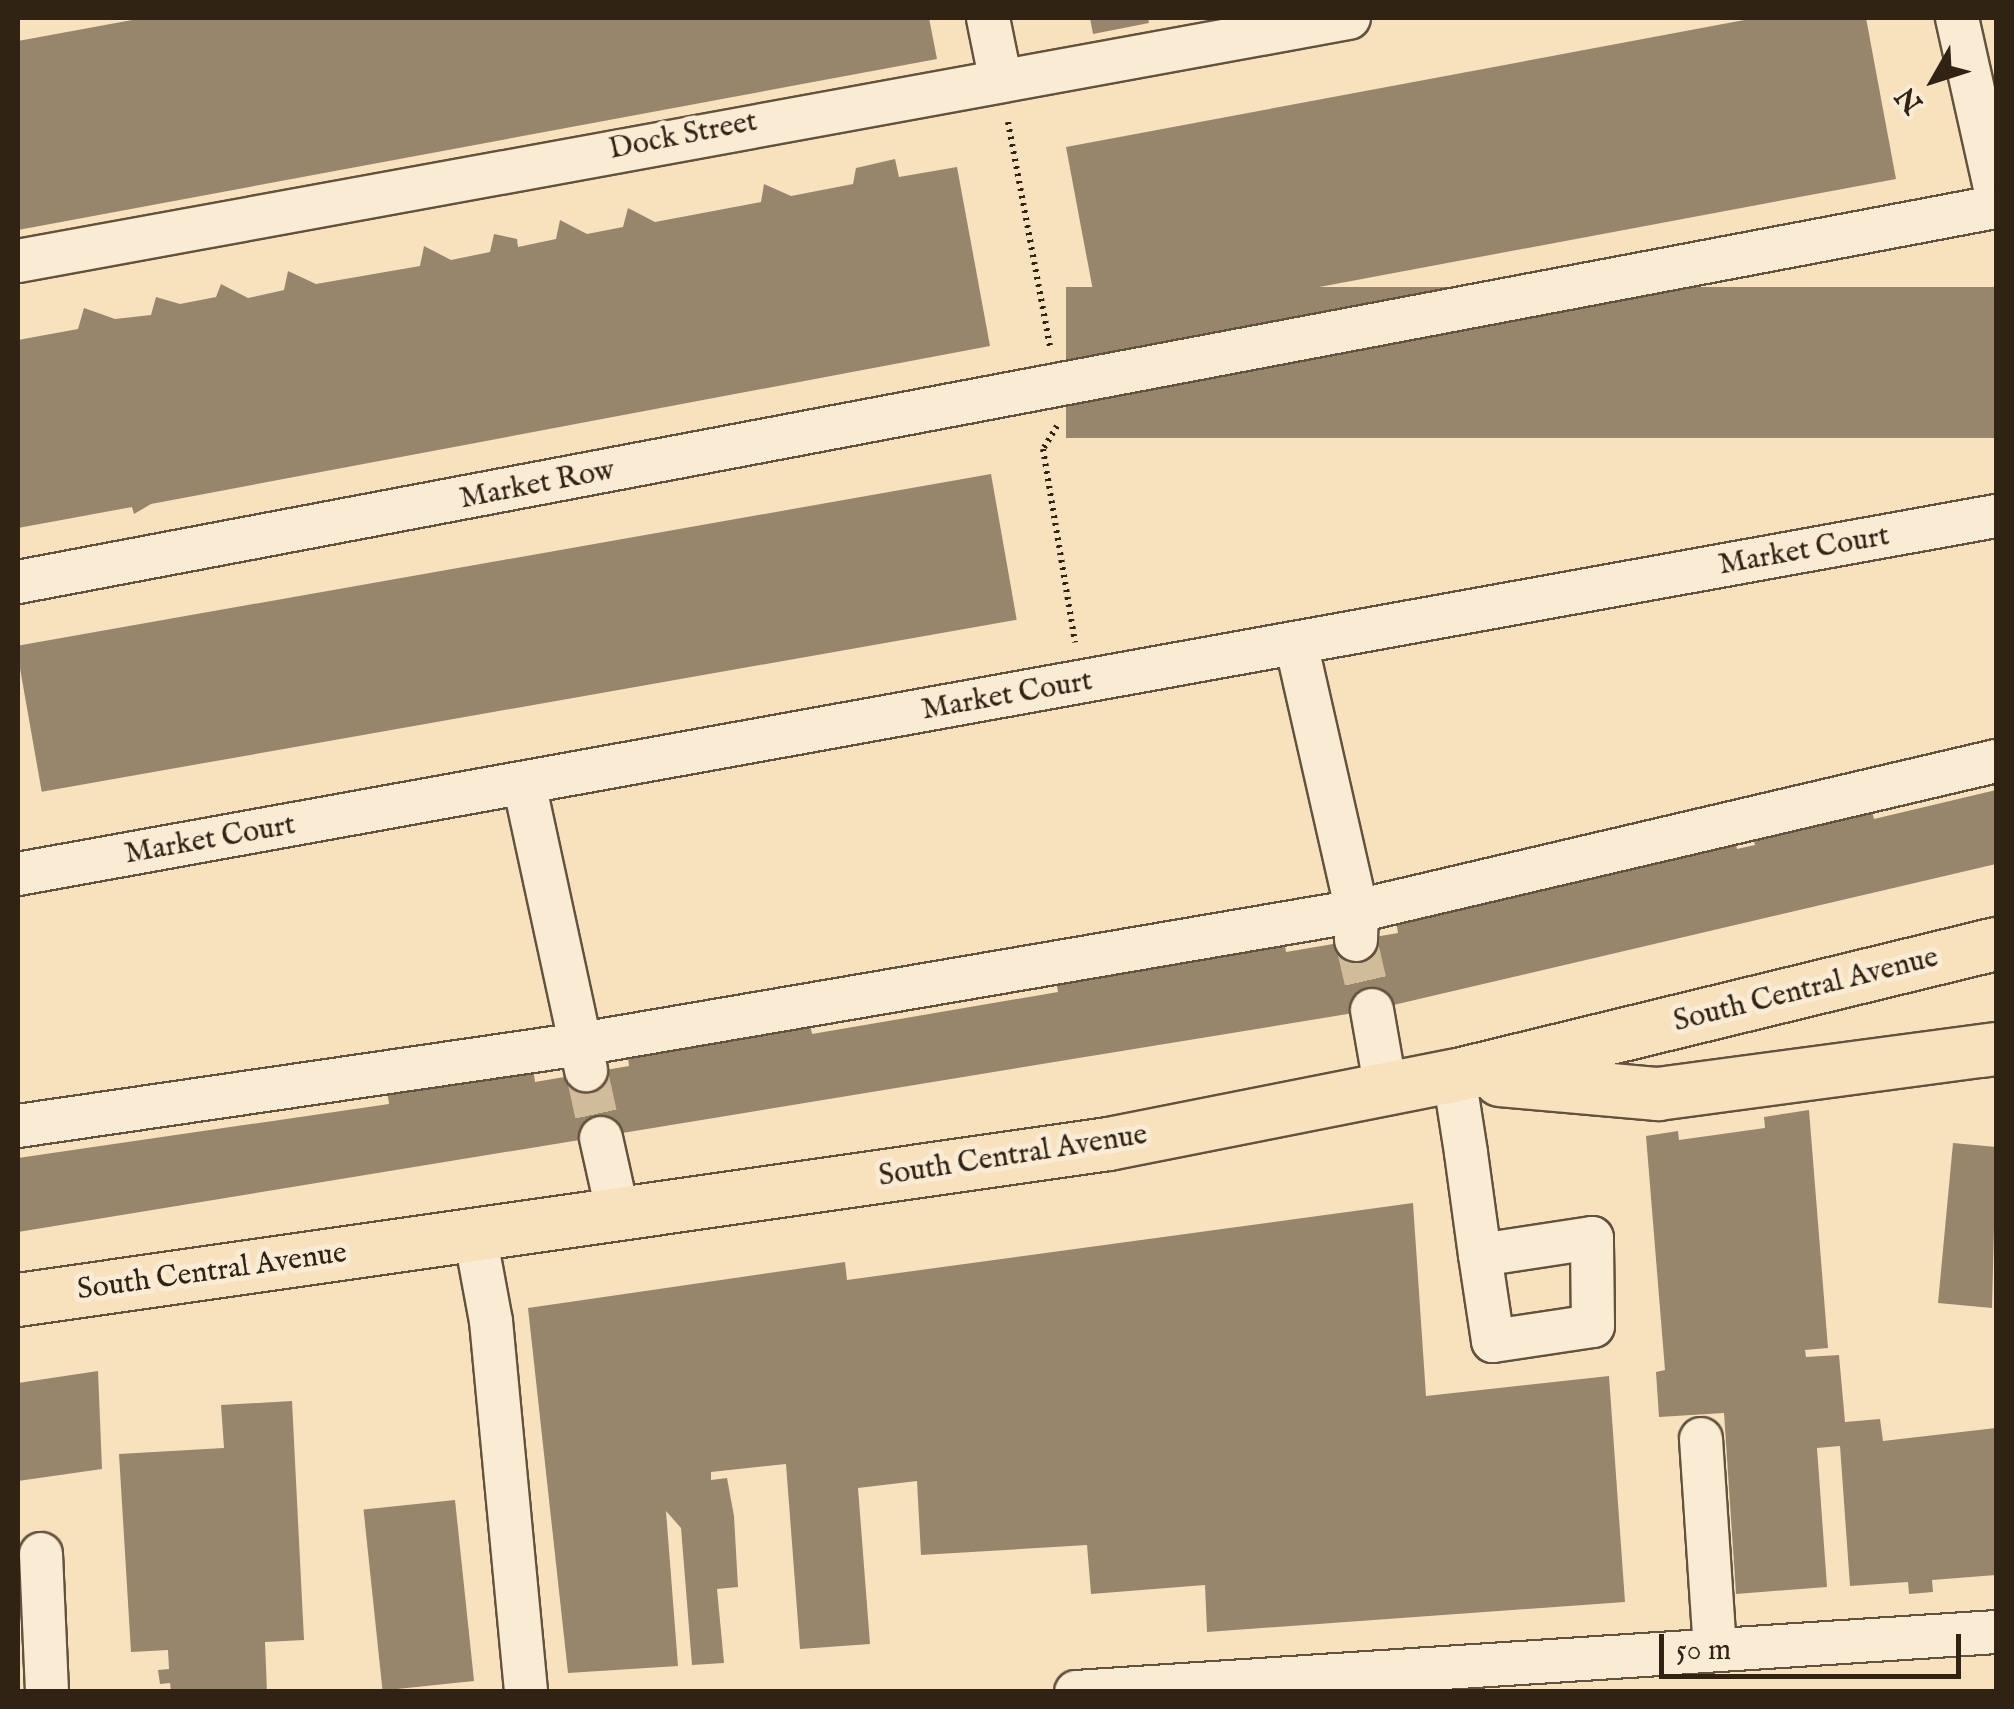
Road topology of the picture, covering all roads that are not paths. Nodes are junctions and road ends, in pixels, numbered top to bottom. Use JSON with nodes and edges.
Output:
{"nodes":[{"id":1,"x":988,"y":18,"type":"edge"},
{"id":2,"x":1349,"y":18,"type":"edge"},
{"id":3,"x":1957,"y":18,"type":"edge"},
{"id":4,"x":1000,"y":77,"type":"junction"},
{"id":5,"x":1996,"y":193,"type":"edge"},
{"id":6,"x":1996,"y":207,"type":"edge"},
{"id":7,"x":18,"y":261,"type":"edge"},
{"id":8,"x":1996,"y":516,"type":"edge"},
{"id":9,"x":18,"y":582,"type":"edge"},
{"id":10,"x":1296,"y":643,"type":"junction"},
{"id":11,"x":1996,"y":761,"type":"edge"},
{"id":12,"x":524,"y":783,"type":"junction"},
{"id":13,"x":18,"y":874,"type":"edge"},
{"id":14,"x":1356,"y":926,"type":"junction"},
{"id":15,"x":1996,"y":944,"type":"edge"},
{"id":16,"x":1372,"y":1010,"type":"tunnel mouth"},
{"id":17,"x":1996,"y":1049,"type":"edge"},
{"id":18,"x":584,"y":1059,"type":"junction"},
{"id":19,"x":1454,"y":1076,"type":"junction"},
{"id":20,"x":1386,"y":1090,"type":"junction"},
{"id":21,"x":18,"y":1126,"type":"edge"},
{"id":22,"x":601,"y":1138,"type":"tunnel mouth"},
{"id":23,"x":618,"y":1214,"type":"junction"},
{"id":24,"x":474,"y":1235,"type":"junction"},
{"id":25,"x":1480,"y":1255,"type":"dead end"},
{"id":26,"x":18,"y":1300,"type":"edge"},
{"id":27,"x":1702,"y":1439,"type":"dead end"},
{"id":28,"x":41,"y":1554,"type":"dead end"},
{"id":29,"x":1996,"y":1632,"type":"edge"},
{"id":30,"x":1715,"y":1650,"type":"junction"},
{"id":31,"x":47,"y":1692,"type":"edge"},
{"id":32,"x":526,"y":1692,"type":"edge"},
{"id":33,"x":1076,"y":1692,"type":"edge"}],
"edges":[{"from":1,"to":4,"type":"street"},
{"from":2,"to":4,"type":"street","name":"Dock Street"},
{"from":3,"to":5,"type":"street"},
{"from":4,"to":7,"type":"street","name":"Dock Street"},
{"from":6,"to":9,"type":"street","name":"Market Row"},
{"from":8,"to":10,"type":"street","name":"Market Court"},
{"from":10,"to":12,"type":"street","name":"Market Court"},
{"from":10,"to":14,"type":"street"},
{"from":11,"to":14,"type":"street"},
{"from":12,"to":13,"type":"street","name":"Market Court"},
{"from":12,"to":18,"type":"street"},
{"from":14,"to":18,"type":"street"},
{"from":15,"to":19,"type":"main road","name":"South Central Avenue"},
{"from":16,"to":20,"type":"street"},
{"from":17,"to":19,"type":"main road"},
{"from":18,"to":21,"type":"street"},
{"from":19,"to":20,"type":"main road","name":"South Central Avenue"},
{"from":19,"to":25,"type":"street"},
{"from":20,"to":23,"type":"main road","name":"South Central Avenue"},
{"from":22,"to":23,"type":"street"},
{"from":23,"to":24,"type":"main road","name":"South Central Avenue"},
{"from":24,"to":26,"type":"main road","name":"South Central Avenue"},
{"from":24,"to":32,"type":"street"},
{"from":27,"to":30,"type":"street"},
{"from":28,"to":31,"type":"street"},
{"from":29,"to":30,"type":"street"},
{"from":30,"to":33,"type":"street"}]}
